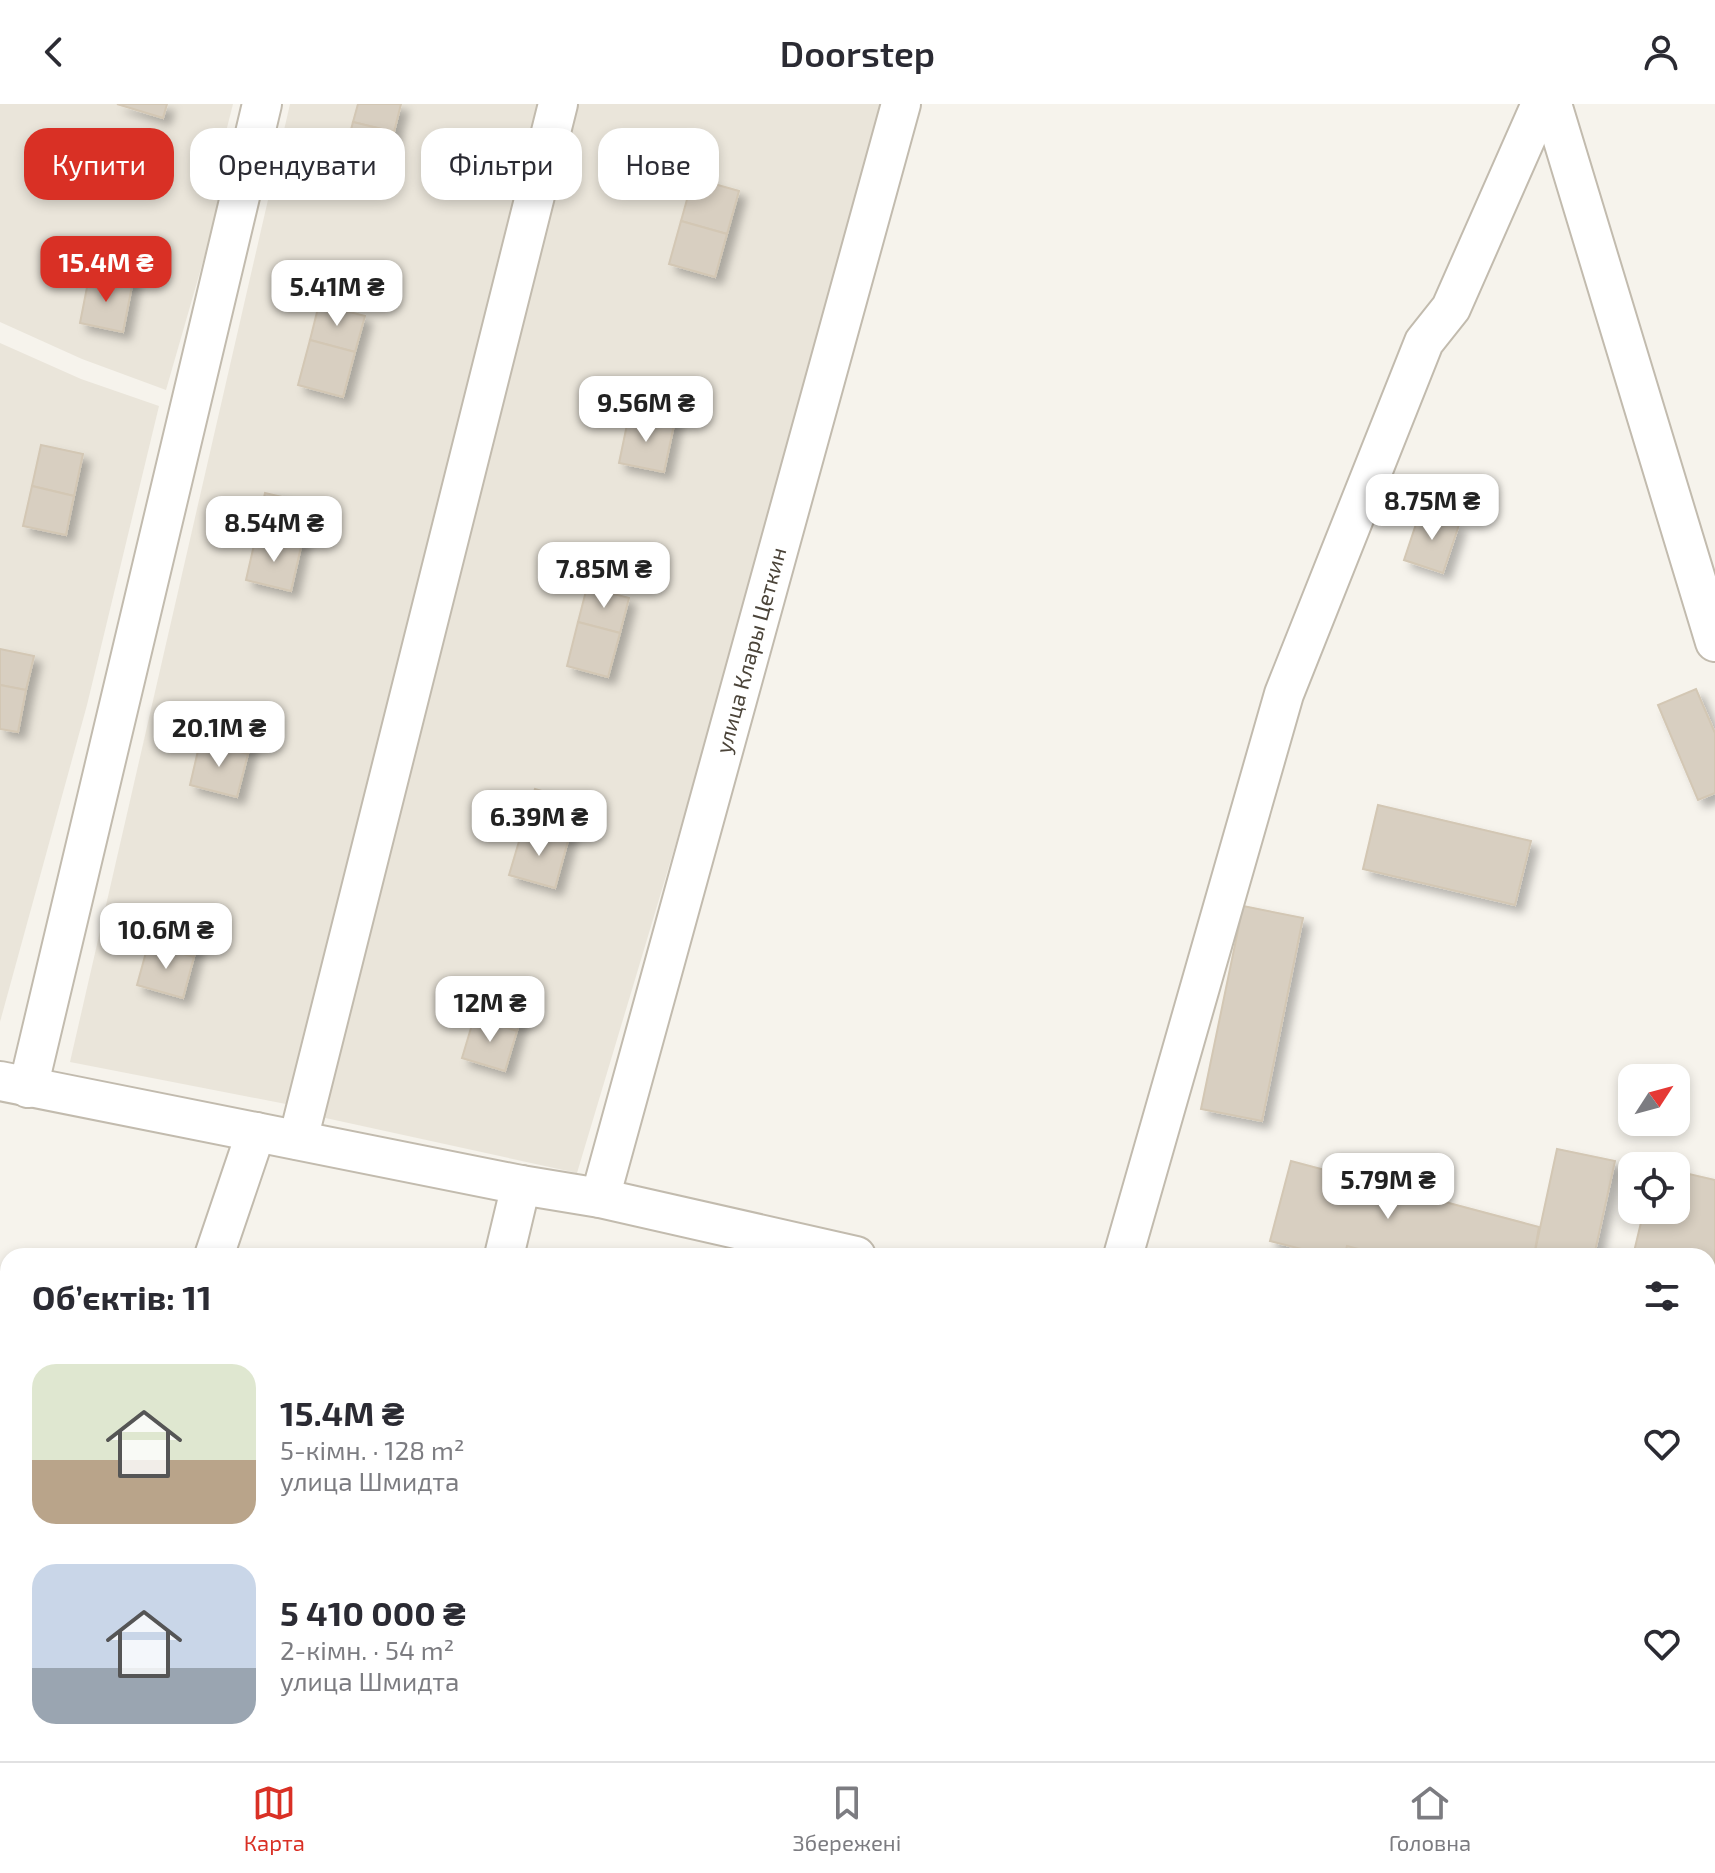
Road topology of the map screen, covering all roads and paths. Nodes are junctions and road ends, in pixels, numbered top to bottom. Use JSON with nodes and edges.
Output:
{"nodes":[{"id":1,"x":262,"y":104,"type":"edge"},
{"id":2,"x":558,"y":104,"type":"edge"},
{"id":3,"x":901,"y":104,"type":"edge"},
{"id":4,"x":1541,"y":104,"type":"edge"},
{"id":5,"x":1552,"y":104,"type":"edge"},
{"id":6,"x":1715,"y":642,"type":"edge"},
{"id":7,"x":14,"y":1085,"type":"edge"},
{"id":8,"x":256,"y":1132,"type":"junction"},
{"id":9,"x":298,"y":1140,"type":"junction"},
{"id":10,"x":521,"y":1185,"type":"junction"},
{"id":11,"x":600,"y":1198,"type":"junction"},
{"id":12,"x":217,"y":1248,"type":"edge"},
{"id":13,"x":506,"y":1248,"type":"edge"},
{"id":14,"x":811,"y":1248,"type":"edge"},
{"id":15,"x":1125,"y":1248,"type":"edge"}],
"edges":[{"from":1,"to":7,"type":"street"},
{"from":2,"to":9,"type":"street"},
{"from":3,"to":11,"type":"street","name":"улица Клары Цеткин"},
{"from":4,"to":15,"type":"street"},
{"from":5,"to":6,"type":"street"},
{"from":7,"to":8,"type":"street"},
{"from":8,"to":9,"type":"street"},
{"from":8,"to":12,"type":"street"},
{"from":9,"to":10,"type":"street"},
{"from":10,"to":11,"type":"street"},
{"from":10,"to":13,"type":"street"},
{"from":11,"to":14,"type":"street"}]}
